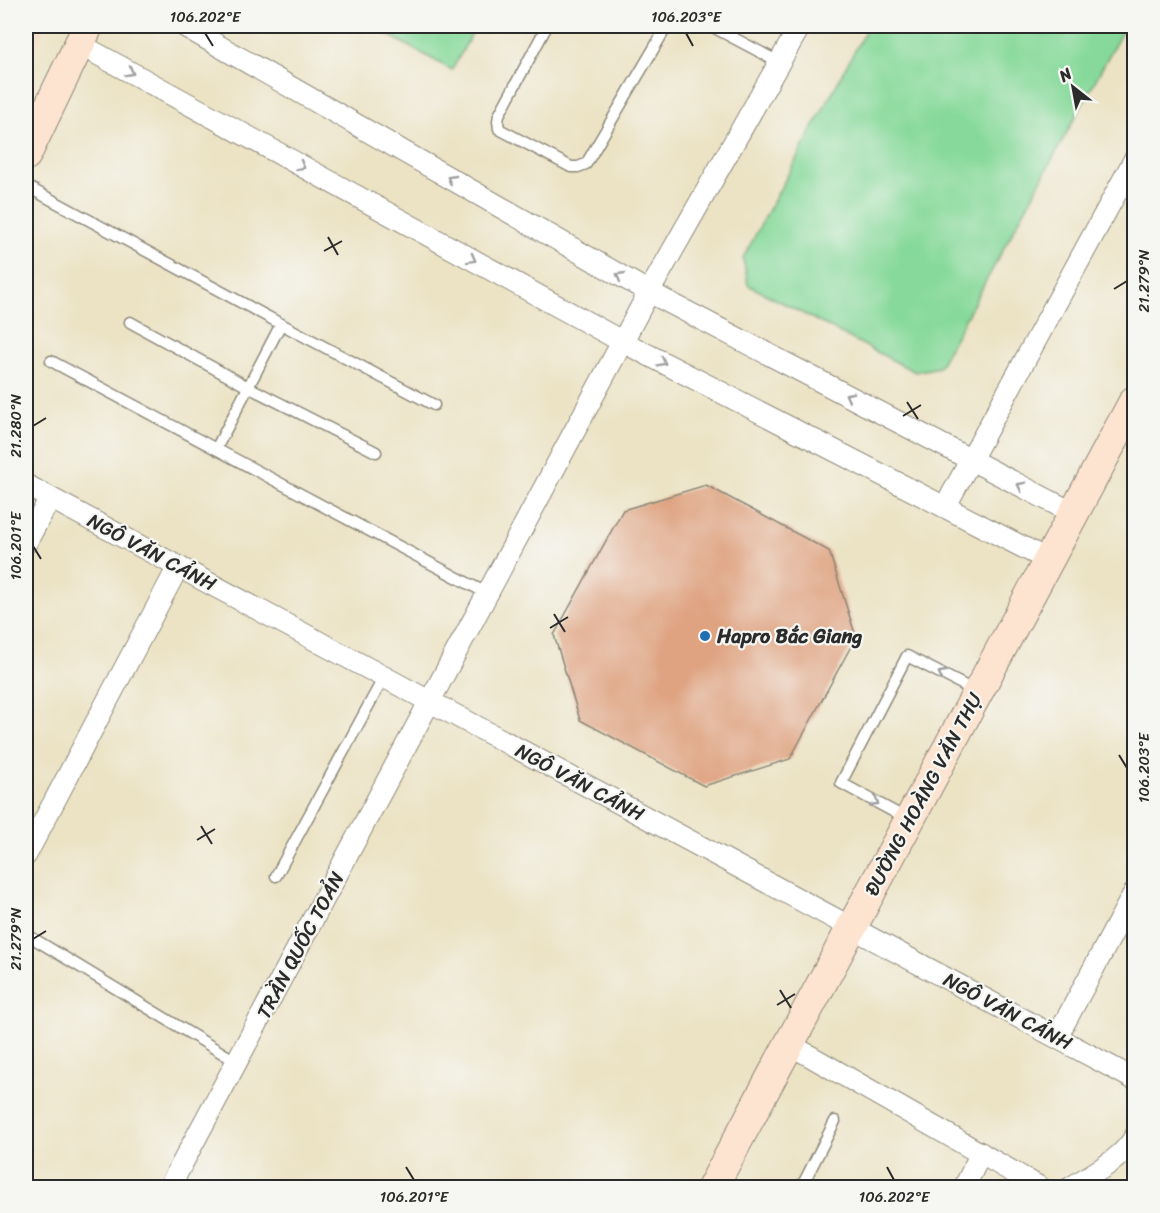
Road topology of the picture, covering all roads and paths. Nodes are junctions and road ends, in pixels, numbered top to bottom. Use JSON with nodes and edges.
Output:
{"nodes":[{"id":1,"x":184,"y":26,"type":"edge"},
{"id":2,"x":547,"y":26,"type":"edge"},
{"id":3,"x":667,"y":26,"type":"edge"},
{"id":4,"x":711,"y":26,"type":"edge"},
{"id":5,"x":800,"y":26,"type":"edge"},
{"id":6,"x":83,"y":35,"type":"edge"},
{"id":7,"x":779,"y":63,"type":"junction"},
{"id":8,"x":26,"y":153,"type":"edge"},
{"id":9,"x":1134,"y":160,"type":"edge"},
{"id":10,"x":26,"y":186,"type":"edge"},
{"id":11,"x":649,"y":292,"type":"junction"},
{"id":12,"x":130,"y":321,"type":"dead end"},
{"id":13,"x":281,"y":324,"type":"junction"},
{"id":14,"x":623,"y":342,"type":"junction"},
{"id":15,"x":51,"y":361,"type":"dead end"},
{"id":16,"x":248,"y":387,"type":"junction"},
{"id":17,"x":1134,"y":400,"type":"edge"},
{"id":18,"x":434,"y":405,"type":"dead end"},
{"id":19,"x":216,"y":448,"type":"junction"},
{"id":20,"x":376,"y":452,"type":"dead end"},
{"id":21,"x":971,"y":460,"type":"junction"},
{"id":22,"x":26,"y":485,"type":"edge"},
{"id":23,"x":50,"y":498,"type":"junction"},
{"id":24,"x":945,"y":507,"type":"junction"},
{"id":25,"x":1073,"y":513,"type":"junction"},
{"id":26,"x":26,"y":543,"type":"edge"},
{"id":27,"x":1048,"y":560,"type":"junction"},
{"id":28,"x":178,"y":567,"type":"junction"},
{"id":29,"x":488,"y":594,"type":"junction"},
{"id":30,"x":384,"y":677,"type":"junction"},
{"id":31,"x":977,"y":692,"type":"junction"},
{"id":32,"x":430,"y":702,"type":"junction"},
{"id":33,"x":909,"y":820,"type":"junction"},
{"id":34,"x":26,"y":855,"type":"edge"},
{"id":35,"x":276,"y":876,"type":"dead end"},
{"id":36,"x":1134,"y":893,"type":"edge"},
{"id":37,"x":852,"y":927,"type":"junction"},
{"id":38,"x":26,"y":934,"type":"edge"},
{"id":39,"x":1057,"y":1037,"type":"junction"},
{"id":40,"x":789,"y":1044,"type":"junction"},
{"id":41,"x":237,"y":1062,"type":"junction"},
{"id":42,"x":1134,"y":1078,"type":"edge"},
{"id":43,"x":835,"y":1121,"type":"dead end"},
{"id":44,"x":1131,"y":1151,"type":"edge"},
{"id":45,"x":981,"y":1153,"type":"junction"},
{"id":46,"x":169,"y":1188,"type":"edge"},
{"id":47,"x":712,"y":1188,"type":"edge"},
{"id":48,"x":801,"y":1188,"type":"edge"},
{"id":49,"x":964,"y":1188,"type":"edge"},
{"id":50,"x":1041,"y":1188,"type":"edge"},
{"id":51,"x":1070,"y":1188,"type":"edge"}],
"edges":[{"from":11,"to":1,"type":"street","one_way":true},
{"from":2,"to":3,"type":"lane"},
{"from":4,"to":7,"type":"lane"},
{"from":5,"to":7,"type":"street","name":"TRẦN QUỐC TOẢN"},
{"from":6,"to":8,"type":"street"},
{"from":6,"to":14,"type":"street","one_way":true},
{"from":7,"to":11,"type":"street","name":"TRẦN QUỐC TOẢN"},
{"from":9,"to":21,"type":"street"},
{"from":10,"to":13,"type":"lane"},
{"from":11,"to":14,"type":"street","name":"TRẦN QUỐC TOẢN"},
{"from":21,"to":11,"type":"street","one_way":true},
{"from":12,"to":16,"type":"lane"},
{"from":13,"to":16,"type":"lane"},
{"from":13,"to":18,"type":"lane"},
{"from":14,"to":24,"type":"street","one_way":true},
{"from":14,"to":29,"type":"street","name":"TRẦN QUỐC TOẢN"},
{"from":15,"to":19,"type":"lane"},
{"from":16,"to":19,"type":"lane"},
{"from":16,"to":20,"type":"lane"},
{"from":17,"to":25,"type":"street","name":"ĐƯỜNG HOÀNG VĂN THỤ"},
{"from":19,"to":29,"type":"lane"},
{"from":21,"to":24,"type":"street"},
{"from":25,"to":21,"type":"street","one_way":true},
{"from":22,"to":23,"type":"street","name":"NGÔ VĂN CẢNH"},
{"from":23,"to":26,"type":"street"},
{"from":23,"to":28,"type":"street","name":"NGÔ VĂN CẢNH"},
{"from":24,"to":27,"type":"street"},
{"from":25,"to":27,"type":"street","name":"ĐƯỜNG HOÀNG VĂN THỤ"},
{"from":27,"to":31,"type":"street","name":"ĐƯỜNG HOÀNG VĂN THỤ"},
{"from":28,"to":30,"type":"street","name":"NGÔ VĂN CẢNH"},
{"from":28,"to":34,"type":"street"},
{"from":29,"to":32,"type":"street","name":"TRẦN QUỐC TOẢN"},
{"from":30,"to":32,"type":"street","name":"NGÔ VĂN CẢNH"},
{"from":30,"to":35,"type":"lane"},
{"from":31,"to":33,"type":"street","name":"ĐƯỜNG HOÀNG VĂN THỤ"},
{"from":31,"to":33,"type":"lane","one_way":true},
{"from":32,"to":37,"type":"street","name":"NGÔ VĂN CẢNH"},
{"from":32,"to":41,"type":"street","name":"TRẦN QUỐC TOẢN"},
{"from":33,"to":37,"type":"street","name":"ĐƯỜNG HOÀNG VĂN THỤ"},
{"from":36,"to":39,"type":"street"},
{"from":37,"to":39,"type":"street","name":"NGÔ VĂN CẢNH"},
{"from":37,"to":40,"type":"street","name":"ĐƯỜNG HOÀNG VĂN THỤ"},
{"from":38,"to":41,"type":"lane"},
{"from":39,"to":42,"type":"street","name":"NGÔ VĂN CẢNH"},
{"from":40,"to":45,"type":"street"},
{"from":40,"to":47,"type":"street","name":"ĐƯỜNG HOÀNG VĂN THỤ"},
{"from":41,"to":46,"type":"street","name":"TRẦN QUỐC TOẢN"},
{"from":43,"to":48,"type":"lane"},
{"from":44,"to":51,"type":"street"},
{"from":45,"to":49,"type":"street"},
{"from":45,"to":50,"type":"street"}]}
